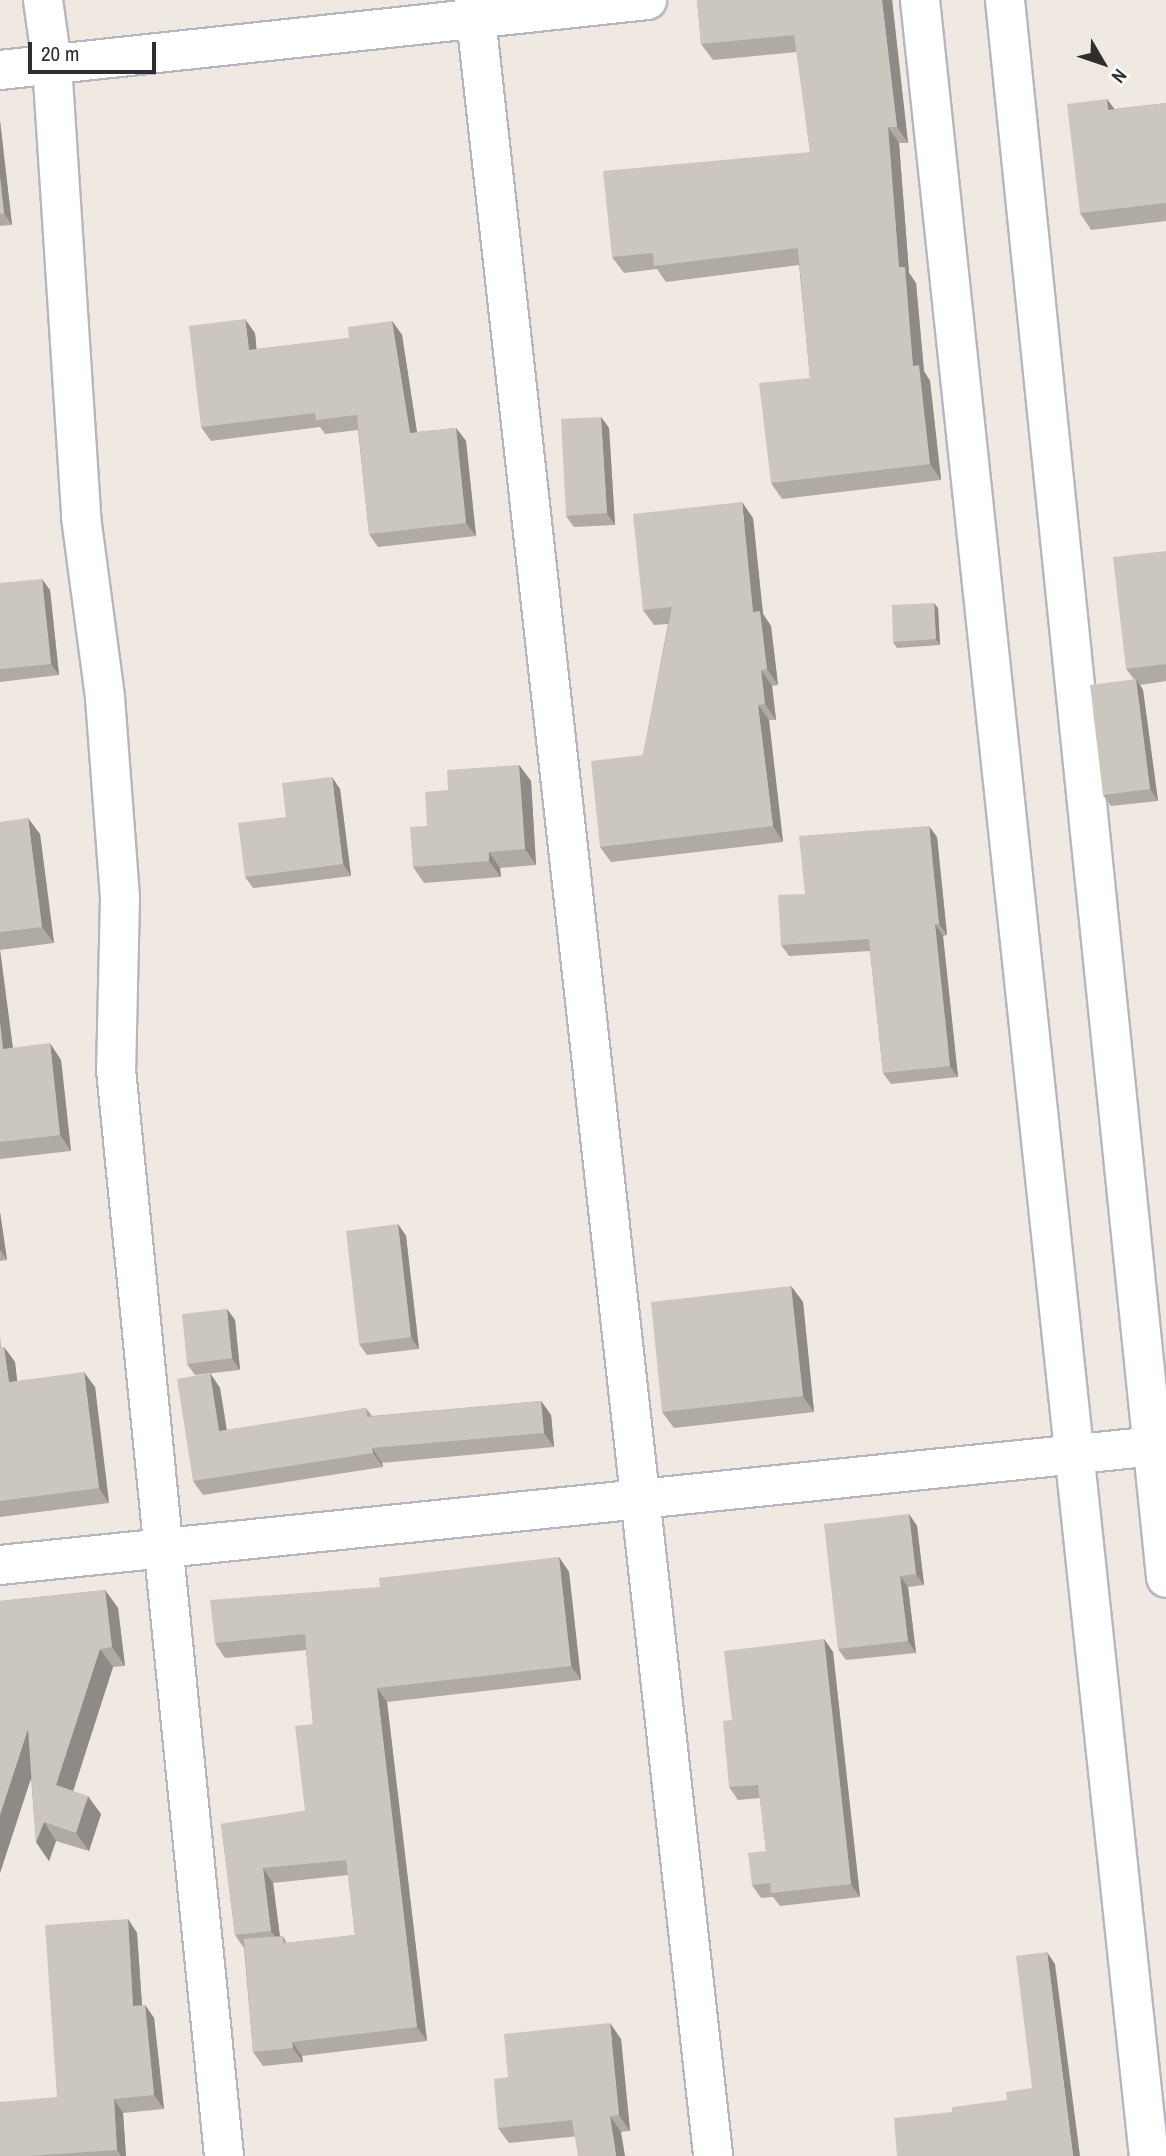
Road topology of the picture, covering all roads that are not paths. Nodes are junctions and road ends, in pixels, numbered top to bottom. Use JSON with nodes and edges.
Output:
{"nodes":[{"id":1,"x":43,"y":0,"type":"edge"},
{"id":2,"x":647,"y":0,"type":"edge"},
{"id":3,"x":920,"y":0,"type":"edge"},
{"id":4,"x":1005,"y":0,"type":"edge"},
{"id":5,"x":475,"y":9,"type":"edge"},
{"id":6,"x":52,"y":64,"type":"junction"},
{"id":7,"x":0,"y":70,"type":"edge"},
{"id":8,"x":1159,"y":1446,"type":"edge"},
{"id":9,"x":1073,"y":1455,"type":"junction"},
{"id":10,"x":640,"y":1499,"type":"junction"},
{"id":11,"x":163,"y":1547,"type":"junction"},
{"id":12,"x":0,"y":1565,"type":"edge"},
{"id":13,"x":1166,"y":1578,"type":"edge"},
{"id":14,"x":224,"y":2156,"type":"edge"},
{"id":15,"x":713,"y":2156,"type":"edge"},
{"id":16,"x":1149,"y":2156,"type":"edge"}],
"edges":[{"from":1,"to":6,"type":"street"},
{"from":2,"to":5,"type":"street"},
{"from":3,"to":9,"type":"street"},
{"from":4,"to":8,"type":"street"},
{"from":5,"to":6,"type":"street"},
{"from":5,"to":10,"type":"street"},
{"from":6,"to":7,"type":"street"},
{"from":6,"to":11,"type":"street"},
{"from":8,"to":9,"type":"street"},
{"from":8,"to":13,"type":"street"},
{"from":9,"to":10,"type":"street"},
{"from":9,"to":16,"type":"street"},
{"from":10,"to":11,"type":"street"},
{"from":10,"to":15,"type":"street"},
{"from":11,"to":12,"type":"street"},
{"from":11,"to":14,"type":"street"}]}
